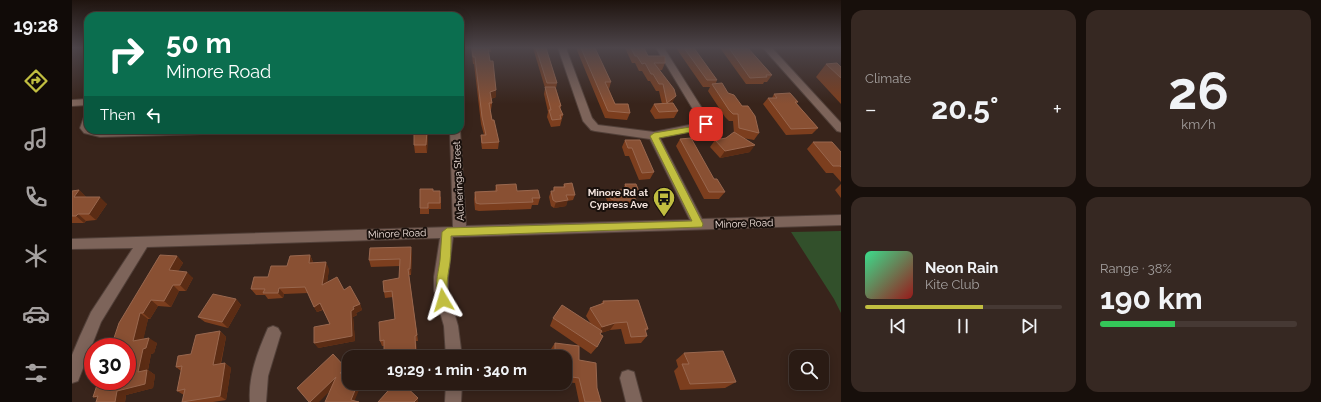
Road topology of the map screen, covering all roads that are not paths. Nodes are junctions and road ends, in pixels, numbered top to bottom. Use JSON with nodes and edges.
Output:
{"nodes":[{"id":1,"x":569,"y":67,"type":"edge"},
{"id":2,"x":672,"y":67,"type":"edge"},
{"id":3,"x":784,"y":67,"type":"edge"},
{"id":4,"x":84,"y":102,"type":"edge"},
{"id":5,"x":72,"y":103,"type":"edge"},
{"id":6,"x":841,"y":129,"type":"edge"},
{"id":7,"x":455,"y":134,"type":"edge"},
{"id":8,"x":654,"y":136,"type":"junction"},
{"id":9,"x":841,"y":220,"type":"edge"},
{"id":10,"x":698,"y":224,"type":"junction"},
{"id":11,"x":453,"y":232,"type":"junction"},
{"id":12,"x":144,"y":241,"type":"junction"},
{"id":13,"x":72,"y":244,"type":"edge"},
{"id":14,"x":273,"y":333,"type":"dead end"},
{"id":15,"x":453,"y":350,"type":"edge"},
{"id":16,"x":72,"y":375,"type":"edge"},
{"id":17,"x":628,"y":378,"type":"dead end"},
{"id":18,"x":454,"y":390,"type":"edge"},
{"id":19,"x":258,"y":402,"type":"edge"},
{"id":20,"x":453,"y":402,"type":"edge"},
{"id":21,"x":634,"y":402,"type":"edge"}],
"edges":[{"from":1,"to":8,"type":"street"},
{"from":2,"to":8,"type":"street"},
{"from":3,"to":6,"type":"street"},
{"from":4,"to":5,"type":"street"},
{"from":7,"to":11,"type":"street","name":"Alcheringa Street"},
{"from":8,"to":10,"type":"street"},
{"from":9,"to":10,"type":"street","name":"Minore Road"},
{"from":10,"to":11,"type":"street","name":"Minore Road"},
{"from":11,"to":12,"type":"street","name":"Minore Road"},
{"from":11,"to":15,"type":"street","name":"Alcheringa Street"},
{"from":12,"to":13,"type":"street","name":"Minore Road"},
{"from":12,"to":16,"type":"street"},
{"from":14,"to":19,"type":"street"},
{"from":17,"to":21,"type":"street"},
{"from":18,"to":20,"type":"street"}]}
